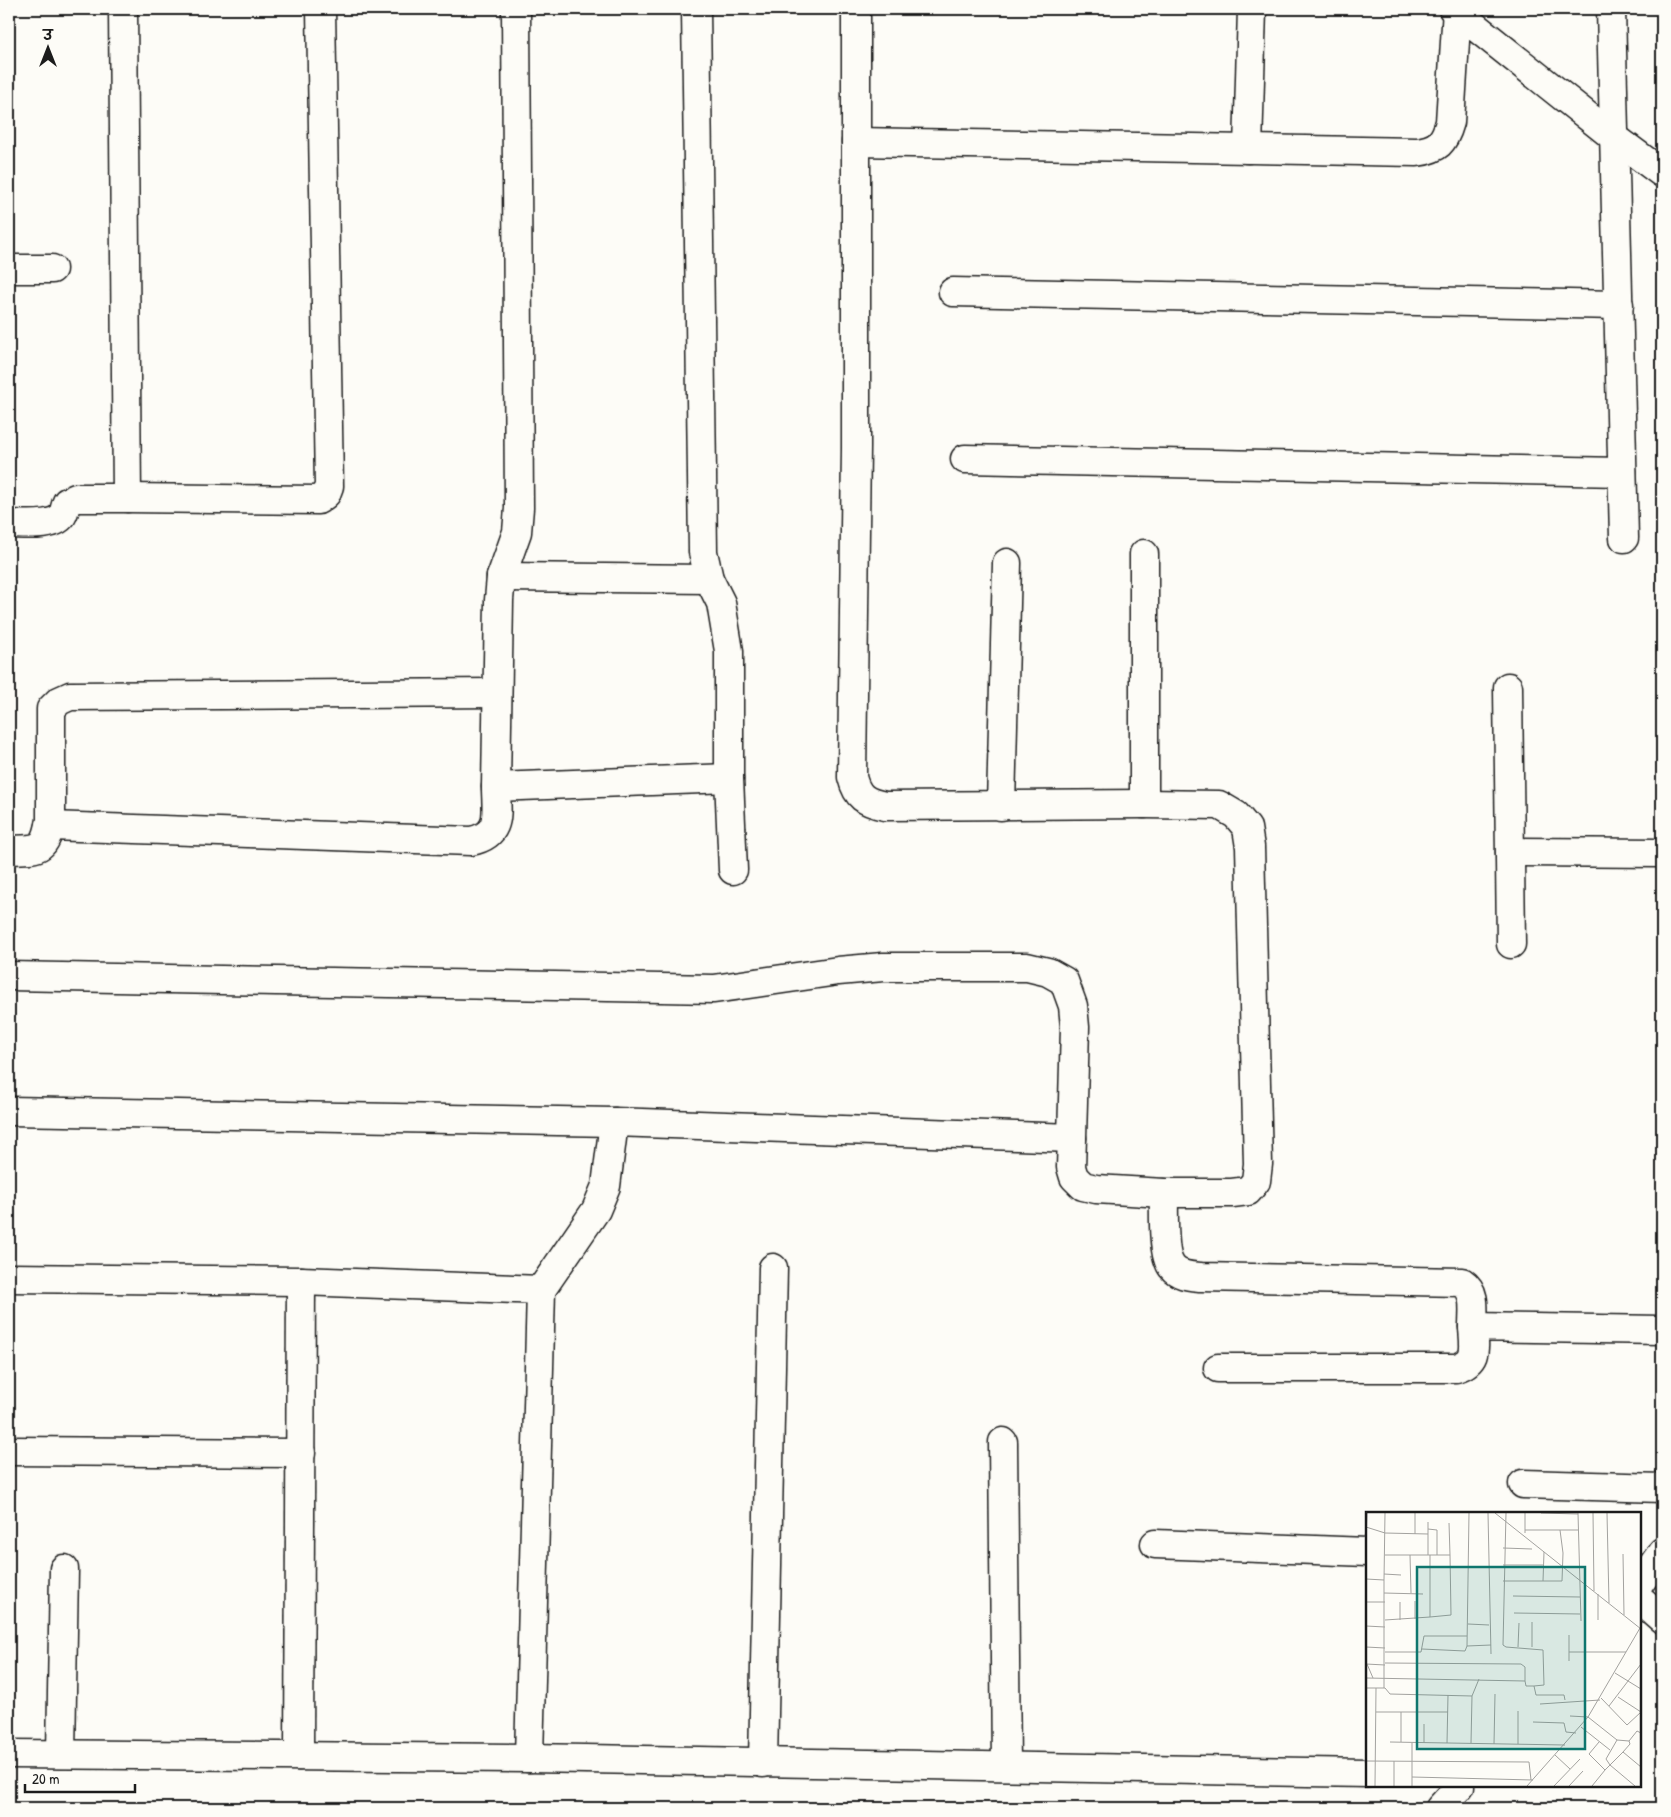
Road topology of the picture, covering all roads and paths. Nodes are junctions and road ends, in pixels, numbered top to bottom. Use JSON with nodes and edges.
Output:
{"nodes":[{"id":1,"x":123,"y":9,"type":"edge"},
{"id":2,"x":322,"y":9,"type":"edge"},
{"id":3,"x":516,"y":9,"type":"edge"},
{"id":4,"x":696,"y":9,"type":"edge"},
{"id":5,"x":856,"y":9,"type":"edge"},
{"id":6,"x":1252,"y":9,"type":"edge"},
{"id":7,"x":1611,"y":9,"type":"edge"},
{"id":8,"x":1456,"y":10,"type":"edge"},
{"id":9,"x":1615,"y":138,"type":"junction"},
{"id":10,"x":856,"y":142,"type":"junction"},
{"id":11,"x":1248,"y":148,"type":"junction"},
{"id":12,"x":1662,"y":173,"type":"edge"},
{"id":13,"x":9,"y":269,"type":"edge"},
{"id":14,"x":52,"y":269,"type":"dead end"},
{"id":15,"x":953,"y":292,"type":"dead end"},
{"id":16,"x":1619,"y":305,"type":"junction"},
{"id":17,"x":965,"y":459,"type":"dead end"},
{"id":18,"x":1622,"y":472,"type":"junction"},
{"id":19,"x":127,"y":498,"type":"junction"},
{"id":20,"x":9,"y":524,"type":"edge"},
{"id":21,"x":1624,"y":538,"type":"dead end"},
{"id":22,"x":1144,"y":554,"type":"dead end"},
{"id":23,"x":1007,"y":563,"type":"dead end"},
{"id":24,"x":502,"y":577,"type":"junction"},
{"id":25,"x":709,"y":579,"type":"junction"},
{"id":26,"x":1508,"y":687,"type":"dead end"},
{"id":27,"x":497,"y":693,"type":"junction"},
{"id":28,"x":729,"y":778,"type":"junction"},
{"id":29,"x":496,"y":787,"type":"junction"},
{"id":30,"x":1144,"y":804,"type":"junction"},
{"id":31,"x":1001,"y":806,"type":"junction"},
{"id":32,"x":50,"y":826,"type":"junction"},
{"id":33,"x":9,"y":850,"type":"edge"},
{"id":34,"x":1510,"y":852,"type":"junction"},
{"id":35,"x":1662,"y":853,"type":"edge"},
{"id":36,"x":733,"y":870,"type":"dead end"},
{"id":37,"x":1511,"y":944,"type":"dead end"},
{"id":38,"x":9,"y":976,"type":"edge"},
{"id":39,"x":9,"y":1111,"type":"edge"},
{"id":40,"x":614,"y":1122,"type":"junction"},
{"id":41,"x":1072,"y":1138,"type":"junction"},
{"id":42,"x":1164,"y":1193,"type":"junction"},
{"id":43,"x":773,"y":1268,"type":"dead end"},
{"id":44,"x":9,"y":1278,"type":"edge"},
{"id":45,"x":302,"y":1281,"type":"junction"},
{"id":46,"x":541,"y":1290,"type":"junction"},
{"id":47,"x":1473,"y":1328,"type":"junction"},
{"id":48,"x":1662,"y":1330,"type":"edge"},
{"id":49,"x":1218,"y":1368,"type":"dead end"},
{"id":50,"x":1002,"y":1442,"type":"dead end"},
{"id":51,"x":9,"y":1450,"type":"edge"},
{"id":52,"x":302,"y":1453,"type":"junction"},
{"id":53,"x":1524,"y":1484,"type":"dead end"},
{"id":54,"x":1662,"y":1488,"type":"edge"},
{"id":55,"x":1155,"y":1544,"type":"dead end"},
{"id":56,"x":1366,"y":1552,"type":"edge"},
{"id":57,"x":1662,"y":1552,"type":"edge"},
{"id":58,"x":64,"y":1569,"type":"dead end"},
{"id":59,"x":1641,"y":1582,"type":"edge"},
{"id":60,"x":1641,"y":1601,"type":"edge"},
{"id":61,"x":1662,"y":1619,"type":"edge"},
{"id":62,"x":9,"y":1754,"type":"edge"},
{"id":63,"x":61,"y":1754,"type":"junction"},
{"id":64,"x":299,"y":1756,"type":"junction"},
{"id":65,"x":529,"y":1758,"type":"junction"},
{"id":66,"x":763,"y":1763,"type":"junction"},
{"id":67,"x":1006,"y":1766,"type":"junction"},
{"id":68,"x":1366,"y":1773,"type":"edge"},
{"id":69,"x":1459,"y":1787,"type":"edge"},
{"id":70,"x":1440,"y":1808,"type":"edge"}],
"edges":[{"from":1,"to":19,"type":"street"},
{"from":2,"to":19,"type":"street"},
{"from":3,"to":24,"type":"street"},
{"from":4,"to":25,"type":"street"},
{"from":5,"to":10,"type":"street"},
{"from":6,"to":11,"type":"street"},
{"from":7,"to":9,"type":"street"},
{"from":8,"to":9,"type":"street"},
{"from":8,"to":11,"type":"street"},
{"from":9,"to":12,"type":"street"},
{"from":9,"to":16,"type":"street"},
{"from":10,"to":11,"type":"street"},
{"from":10,"to":31,"type":"street"},
{"from":13,"to":14,"type":"street"},
{"from":15,"to":16,"type":"street"},
{"from":16,"to":18,"type":"street"},
{"from":17,"to":18,"type":"street"},
{"from":18,"to":21,"type":"street"},
{"from":19,"to":20,"type":"street"},
{"from":22,"to":30,"type":"street"},
{"from":23,"to":31,"type":"street"},
{"from":24,"to":25,"type":"street"},
{"from":24,"to":27,"type":"street"},
{"from":25,"to":28,"type":"street"},
{"from":26,"to":34,"type":"street"},
{"from":27,"to":29,"type":"street"},
{"from":27,"to":32,"type":"street"},
{"from":28,"to":29,"type":"street"},
{"from":28,"to":36,"type":"street"},
{"from":29,"to":32,"type":"street"},
{"from":30,"to":31,"type":"street"},
{"from":30,"to":42,"type":"street"},
{"from":32,"to":33,"type":"street"},
{"from":34,"to":35,"type":"street"},
{"from":34,"to":37,"type":"street"},
{"from":38,"to":41,"type":"street"},
{"from":39,"to":40,"type":"street"},
{"from":40,"to":41,"type":"street"},
{"from":40,"to":46,"type":"street"},
{"from":41,"to":42,"type":"street"},
{"from":42,"to":47,"type":"street"},
{"from":43,"to":66,"type":"street"},
{"from":44,"to":45,"type":"street"},
{"from":45,"to":46,"type":"street"},
{"from":45,"to":52,"type":"street"},
{"from":46,"to":65,"type":"street"},
{"from":47,"to":48,"type":"street"},
{"from":47,"to":49,"type":"street"},
{"from":50,"to":67,"type":"street"},
{"from":51,"to":52,"type":"street"},
{"from":52,"to":64,"type":"street"},
{"from":53,"to":54,"type":"street"},
{"from":55,"to":56,"type":"street"},
{"from":57,"to":59,"type":"street"},
{"from":58,"to":63,"type":"street"},
{"from":60,"to":61,"type":"street"},
{"from":62,"to":63,"type":"street"},
{"from":63,"to":64,"type":"street"},
{"from":64,"to":65,"type":"street"},
{"from":65,"to":66,"type":"street"},
{"from":66,"to":67,"type":"street"},
{"from":67,"to":68,"type":"street"},
{"from":69,"to":70,"type":"street"}]}
